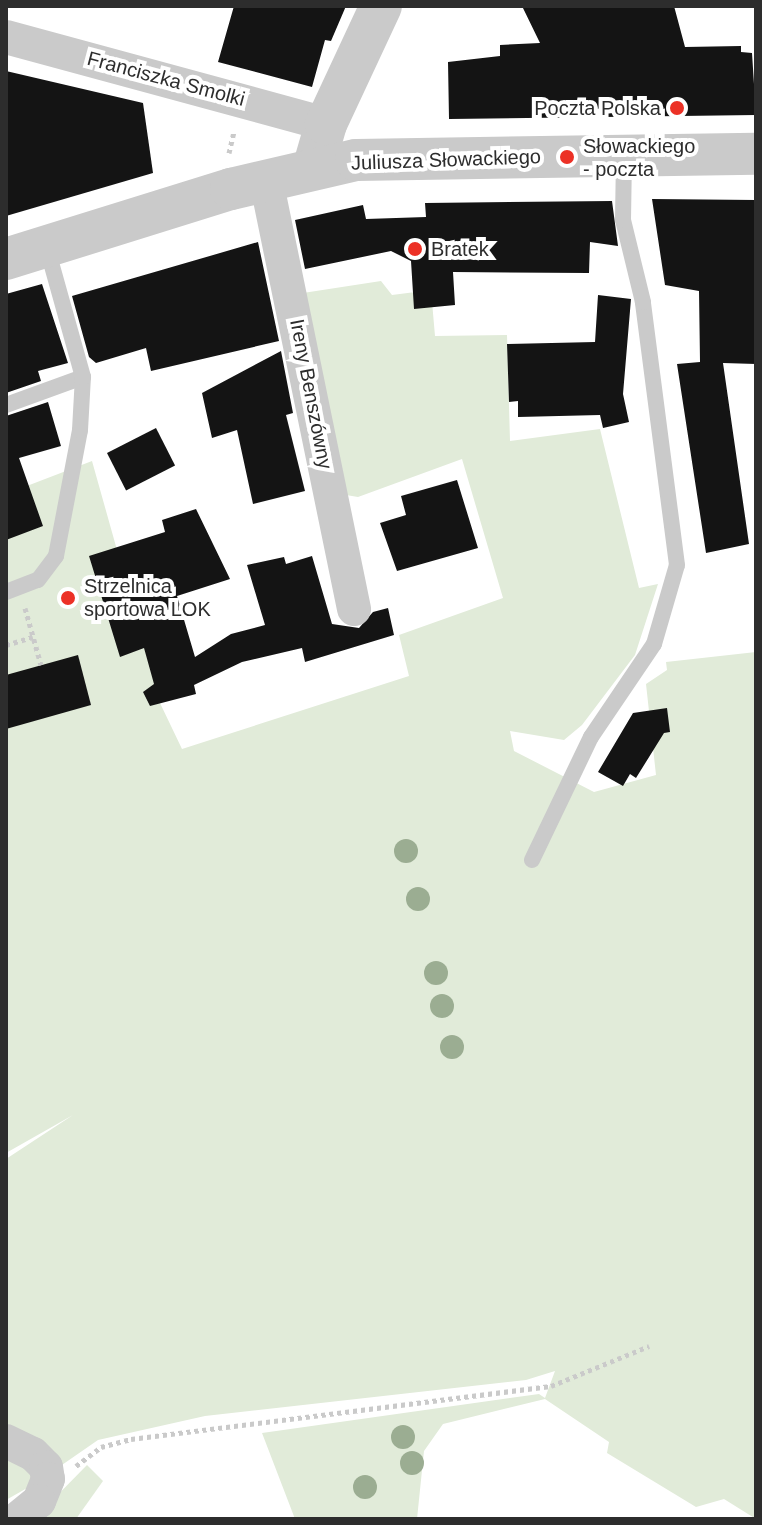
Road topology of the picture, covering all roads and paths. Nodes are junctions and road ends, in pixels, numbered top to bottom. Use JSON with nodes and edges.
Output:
{"nodes":[{"id":1,"x":381,"y":6,"type":"edge"},
{"id":2,"x":6,"y":37,"type":"edge"},
{"id":3,"x":237,"y":119,"type":"dead end"},
{"id":4,"x":326,"y":124,"type":"junction"},
{"id":5,"x":756,"y":154,"type":"edge"},
{"id":6,"x":624,"y":157,"type":"junction"},
{"id":7,"x":228,"y":158,"type":"dead end"},
{"id":8,"x":313,"y":169,"type":"junction"},
{"id":9,"x":266,"y":180,"type":"junction"},
{"id":10,"x":47,"y":248,"type":"junction"},
{"id":11,"x":6,"y":259,"type":"edge"},
{"id":12,"x":83,"y":377,"type":"junction"},
{"id":13,"x":6,"y":405,"type":"edge"},
{"id":14,"x":12,"y":590,"type":"edge"},
{"id":15,"x":354,"y":609,"type":"dead end"},
{"id":16,"x":33,"y":637,"type":"junction"},
{"id":17,"x":6,"y":645,"type":"edge"},
{"id":18,"x":41,"y":665,"type":"dead end"},
{"id":19,"x":532,"y":860,"type":"dead end"},
{"id":20,"x":649,"y":1346,"type":"dead end"},
{"id":21,"x":6,"y":1441,"type":"edge"},
{"id":22,"x":48,"y":1479,"type":"junction"},
{"id":23,"x":17,"y":1519,"type":"edge"}],
"edges":[{"from":1,"to":4,"type":"street"},
{"from":2,"to":4,"type":"street","name":"Franciszka Smolki"},
{"from":3,"to":7,"type":"path"},
{"from":4,"to":8,"type":"street"},
{"from":5,"to":6,"type":"street","name":"Juliusza Słowackiego"},
{"from":6,"to":8,"type":"street","name":"Juliusza Słowackiego"},
{"from":6,"to":19,"type":"lane"},
{"from":8,"to":9,"type":"street","name":"Juliusza Słowackiego"},
{"from":9,"to":10,"type":"street","name":"Juliusza Słowackiego"},
{"from":9,"to":15,"type":"street","name":"Ireny Benszówny"},
{"from":10,"to":11,"type":"street","name":"Juliusza Słowackiego"},
{"from":10,"to":12,"type":"lane"},
{"from":12,"to":13,"type":"lane"},
{"from":12,"to":14,"type":"lane"},
{"from":14,"to":16,"type":"path"},
{"from":16,"to":17,"type":"path"},
{"from":16,"to":18,"type":"path"},
{"from":20,"to":22,"type":"path"},
{"from":21,"to":22,"type":"street"},
{"from":22,"to":23,"type":"street"}]}
